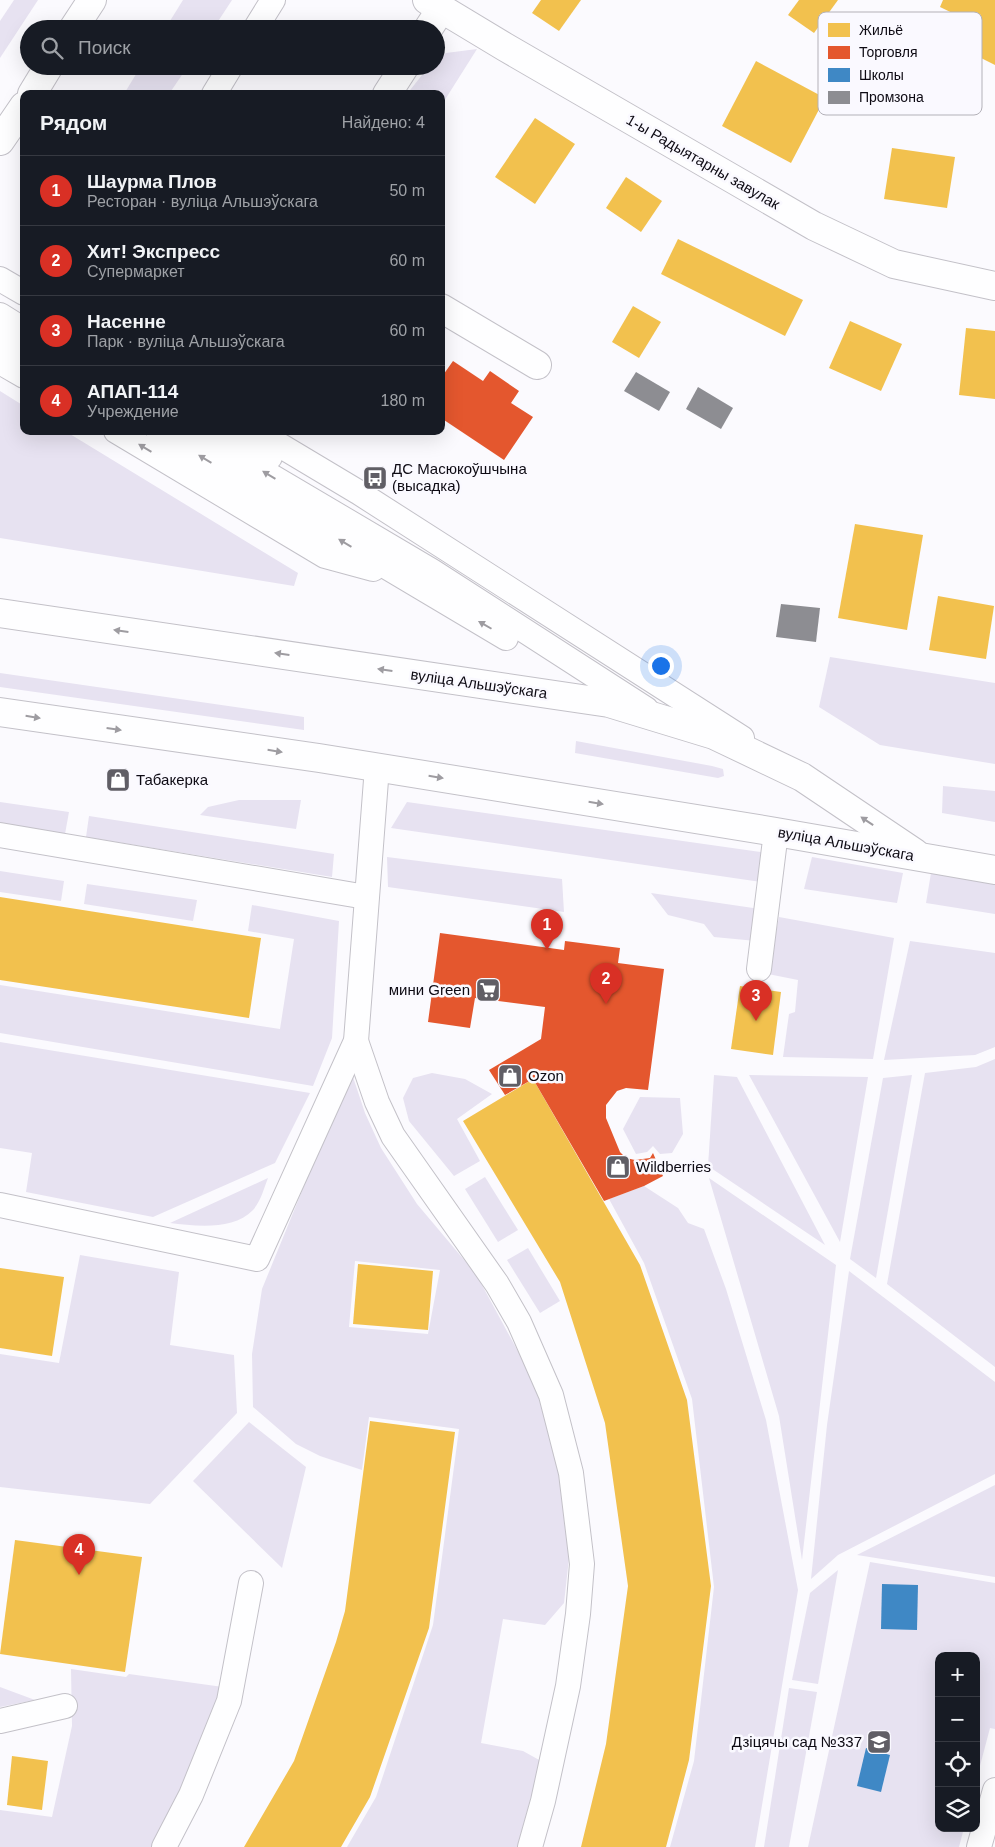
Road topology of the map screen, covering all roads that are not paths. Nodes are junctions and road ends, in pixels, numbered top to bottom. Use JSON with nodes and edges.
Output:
{"nodes":[{"id":1,"x":92,"y":0,"type":"edge"},
{"id":2,"x":273,"y":0,"type":"edge"},
{"id":3,"x":432,"y":12,"type":"edge"},
{"id":4,"x":79,"y":20,"type":"edge"},
{"id":5,"x":261,"y":20,"type":"edge"},
{"id":6,"x":44,"y":75,"type":"edge"},
{"id":7,"x":226,"y":75,"type":"edge"},
{"id":8,"x":400,"y":75,"type":"edge"},
{"id":9,"x":35,"y":90,"type":"edge"},
{"id":10,"x":216,"y":90,"type":"edge"},
{"id":11,"x":390,"y":90,"type":"edge"},
{"id":12,"x":20,"y":112,"type":"edge"},
{"id":13,"x":0,"y":141,"type":"edge"},
{"id":14,"x":0,"y":279,"type":"edge"},
{"id":15,"x":995,"y":286,"type":"edge"},
{"id":16,"x":20,"y":291,"type":"edge"},
{"id":17,"x":0,"y":296,"type":"edge"},
{"id":18,"x":20,"y":308,"type":"edge"},
{"id":19,"x":445,"y":310,"type":"edge"},
{"id":20,"x":0,"y":316,"type":"edge"},
{"id":21,"x":20,"y":328,"type":"edge"},
{"id":22,"x":0,"y":336,"type":"edge"},
{"id":23,"x":20,"y":348,"type":"edge"},
{"id":24,"x":0,"y":362,"type":"edge"},
{"id":25,"x":537,"y":365,"type":"dead end"},
{"id":26,"x":20,"y":374,"type":"edge"},
{"id":27,"x":123,"y":435,"type":"edge"},
{"id":28,"x":165,"y":435,"type":"edge"},
{"id":29,"x":202,"y":435,"type":"edge"},
{"id":30,"x":234,"y":435,"type":"edge"},
{"id":31,"x":263,"y":435,"type":"edge"},
{"id":32,"x":406,"y":579,"type":"junction"},
{"id":33,"x":0,"y":613,"type":"edge"},
{"id":34,"x":633,"y":711,"type":"junction"},
{"id":35,"x":0,"y":712,"type":"edge"},
{"id":36,"x":667,"y":722,"type":"junction"},
{"id":37,"x":714,"y":735,"type":"junction"},
{"id":38,"x":377,"y":768,"type":"junction"},
{"id":39,"x":802,"y":777,"type":"junction"},
{"id":40,"x":776,"y":832,"type":"junction"},
{"id":41,"x":0,"y":834,"type":"edge"},
{"id":42,"x":922,"y":858,"type":"junction"},
{"id":43,"x":995,"y":870,"type":"edge"},
{"id":44,"x":366,"y":897,"type":"junction"},
{"id":45,"x":759,"y":969,"type":"dead end"},
{"id":46,"x":356,"y":1041,"type":"junction"},
{"id":47,"x":0,"y":1205,"type":"edge"},
{"id":48,"x":251,"y":1582,"type":"dead end"},
{"id":49,"x":65,"y":1706,"type":"dead end"},
{"id":50,"x":0,"y":1721,"type":"edge"},
{"id":51,"x":995,"y":1790,"type":"edge"},
{"id":52,"x":164,"y":1847,"type":"edge"},
{"id":53,"x":530,"y":1847,"type":"edge"},
{"id":54,"x":979,"y":1847,"type":"edge"}],
"edges":[{"from":1,"to":4,"type":"main road"},
{"from":2,"to":5,"type":"lane"},
{"from":3,"to":15,"type":"main road","name":"1-ы Радыятарны завулак"},
{"from":6,"to":9,"type":"main road"},
{"from":7,"to":10,"type":"lane"},
{"from":8,"to":11,"type":"main road"},
{"from":12,"to":13,"type":"main road"},
{"from":14,"to":16,"type":"lane"},
{"from":17,"to":18,"type":"lane"},
{"from":19,"to":25,"type":"main road"},
{"from":20,"to":21,"type":"lane"},
{"from":22,"to":23,"type":"lane"},
{"from":24,"to":26,"type":"lane"},
{"from":32,"to":27,"type":"lane","one_way":true},
{"from":32,"to":28,"type":"lane","one_way":true},
{"from":36,"to":29,"type":"lane","one_way":true},
{"from":30,"to":37,"type":"lane"},
{"from":31,"to":39,"type":"lane"},
{"from":34,"to":32,"type":"lane","one_way":true},
{"from":34,"to":33,"type":"main road","name":"вуліца Альшэўскага","one_way":true},
{"from":34,"to":36,"type":"main road","name":"вуліца Альшэўскага"},
{"from":35,"to":38,"type":"main road","name":"вуліца Альшэўскага","one_way":true},
{"from":36,"to":37,"type":"main road","name":"вуліца Альшэўскага"},
{"from":37,"to":39,"type":"main road","name":"вуліца Альшэўскага"},
{"from":38,"to":40,"type":"main road","name":"вуліца Альшэўскага","one_way":true},
{"from":38,"to":44,"type":"lane"},
{"from":42,"to":39,"type":"main road","name":"вуліца Альшэўскага","one_way":true},
{"from":40,"to":42,"type":"main road","name":"вуліца Альшэўскага"},
{"from":40,"to":45,"type":"lane"},
{"from":41,"to":44,"type":"lane"},
{"from":42,"to":43,"type":"main road","name":"вуліца Альшэўскага"},
{"from":44,"to":46,"type":"lane"},
{"from":46,"to":47,"type":"lane"},
{"from":46,"to":53,"type":"lane"},
{"from":48,"to":52,"type":"lane"},
{"from":49,"to":50,"type":"lane"},
{"from":51,"to":54,"type":"lane"}]}
